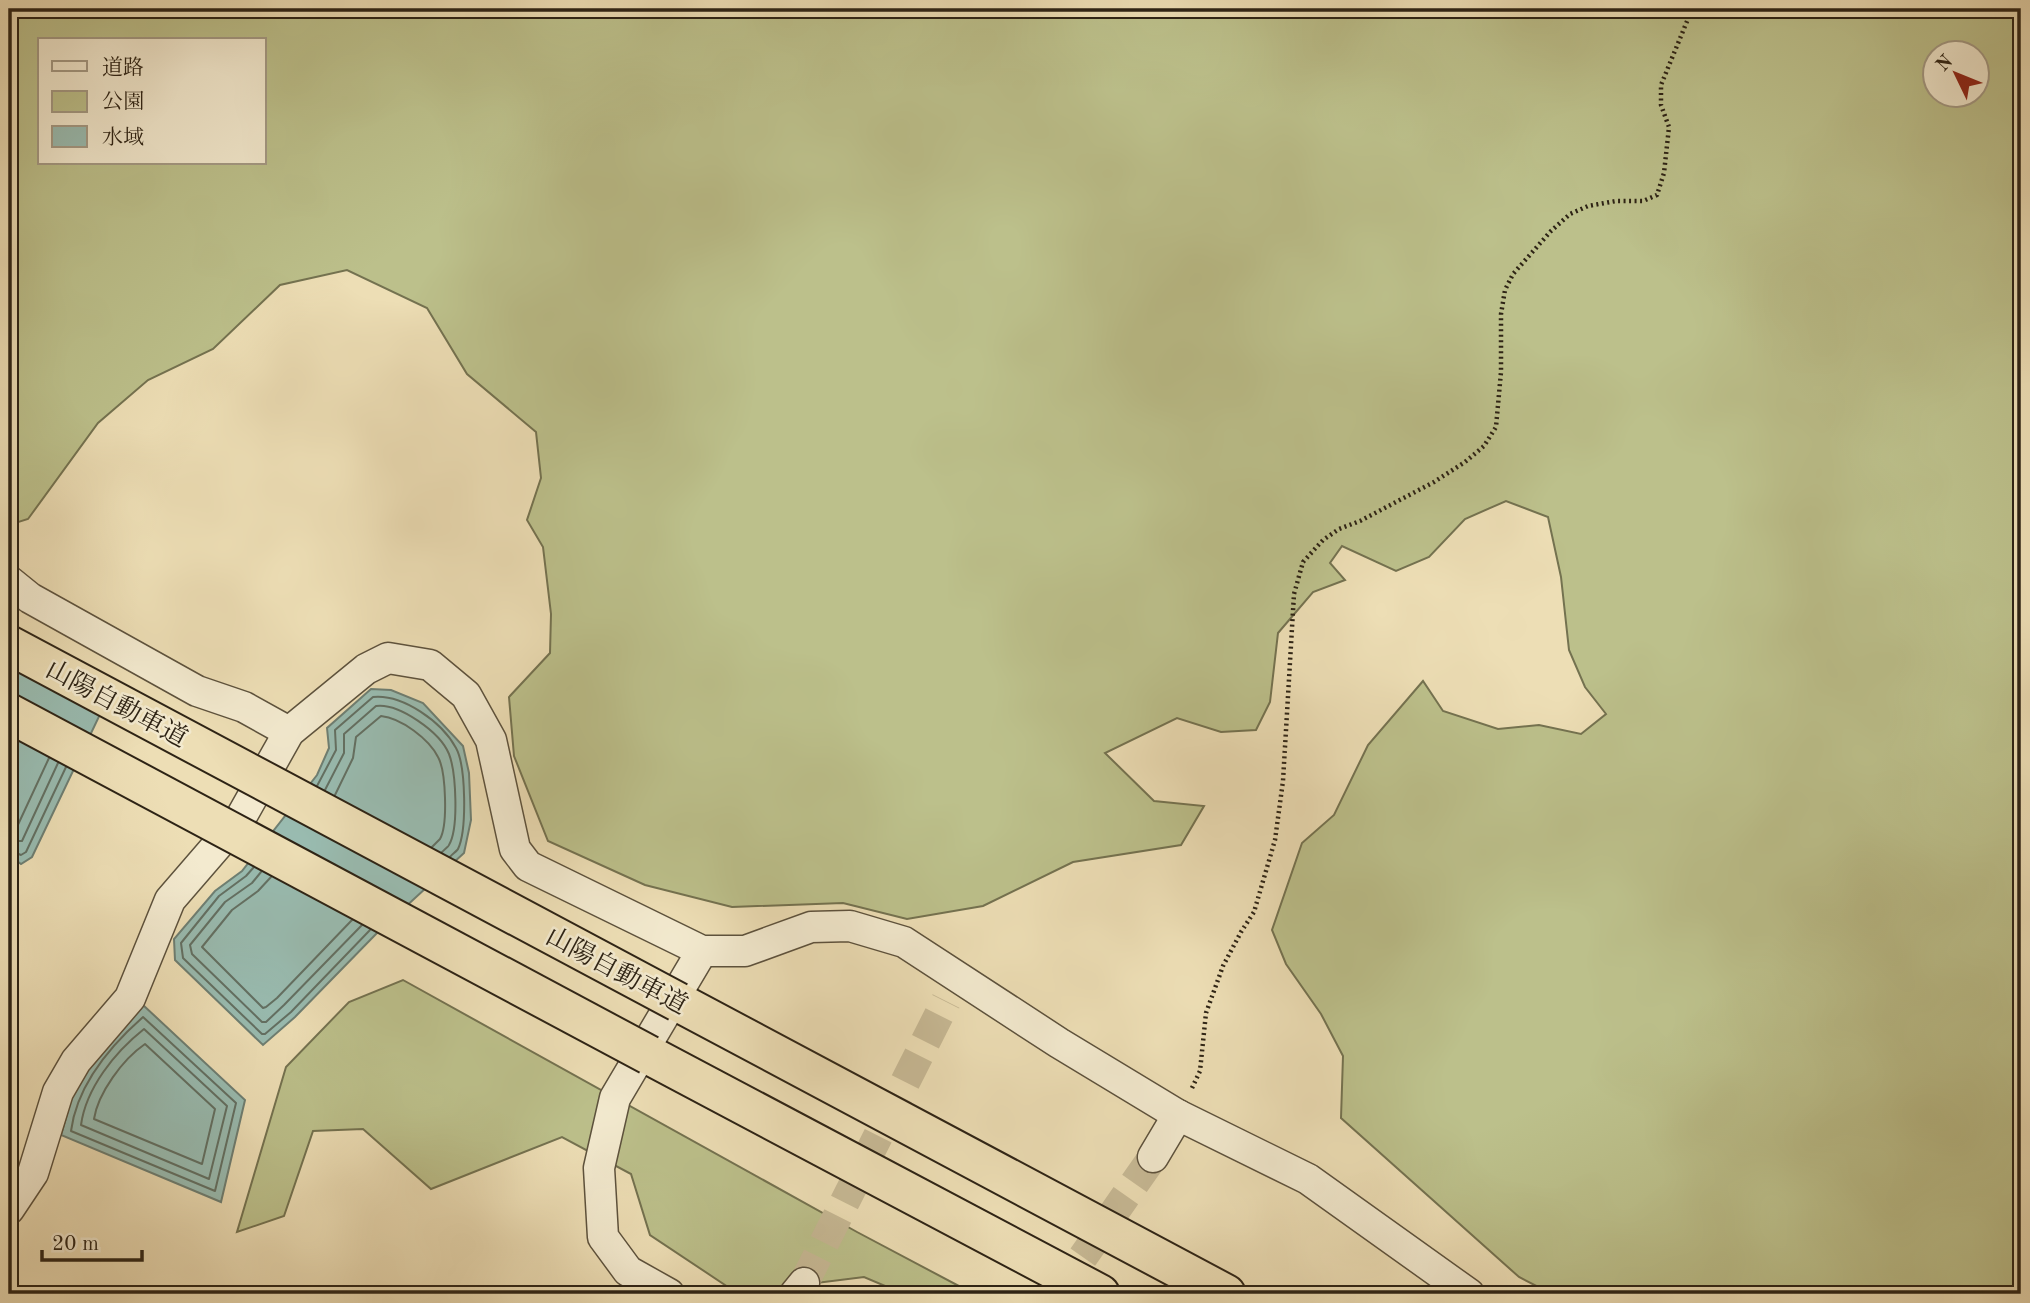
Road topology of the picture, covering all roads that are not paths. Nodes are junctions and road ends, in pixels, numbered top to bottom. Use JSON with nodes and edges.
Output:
{"nodes":[{"id":1,"x":9,"y":582,"type":"edge"},
{"id":2,"x":9,"y":645,"type":"edge"},
{"id":3,"x":9,"y":713,"type":"edge"},
{"id":4,"x":289,"y":732,"type":"junction"},
{"id":5,"x":702,"y":951,"type":"junction"},
{"id":6,"x":1178,"y":1115,"type":"junction"},
{"id":7,"x":1153,"y":1157,"type":"tunnel mouth"},
{"id":8,"x":9,"y":1209,"type":"edge"},
{"id":9,"x":669,"y":1294,"type":"edge"},
{"id":10,"x":1100,"y":1294,"type":"edge"},
{"id":11,"x":1226,"y":1294,"type":"edge"},
{"id":12,"x":1469,"y":1294,"type":"edge"}],
"edges":[{"from":1,"to":4,"type":"street"},
{"from":2,"to":11,"type":"highway","name":"山陽自動車道","bridge":true},
{"from":3,"to":10,"type":"highway","bridge":true},
{"from":4,"to":5,"type":"street"},
{"from":4,"to":8,"type":"street"},
{"from":5,"to":6,"type":"street"},
{"from":5,"to":9,"type":"street"},
{"from":6,"to":7,"type":"street"},
{"from":6,"to":12,"type":"street"}]}
